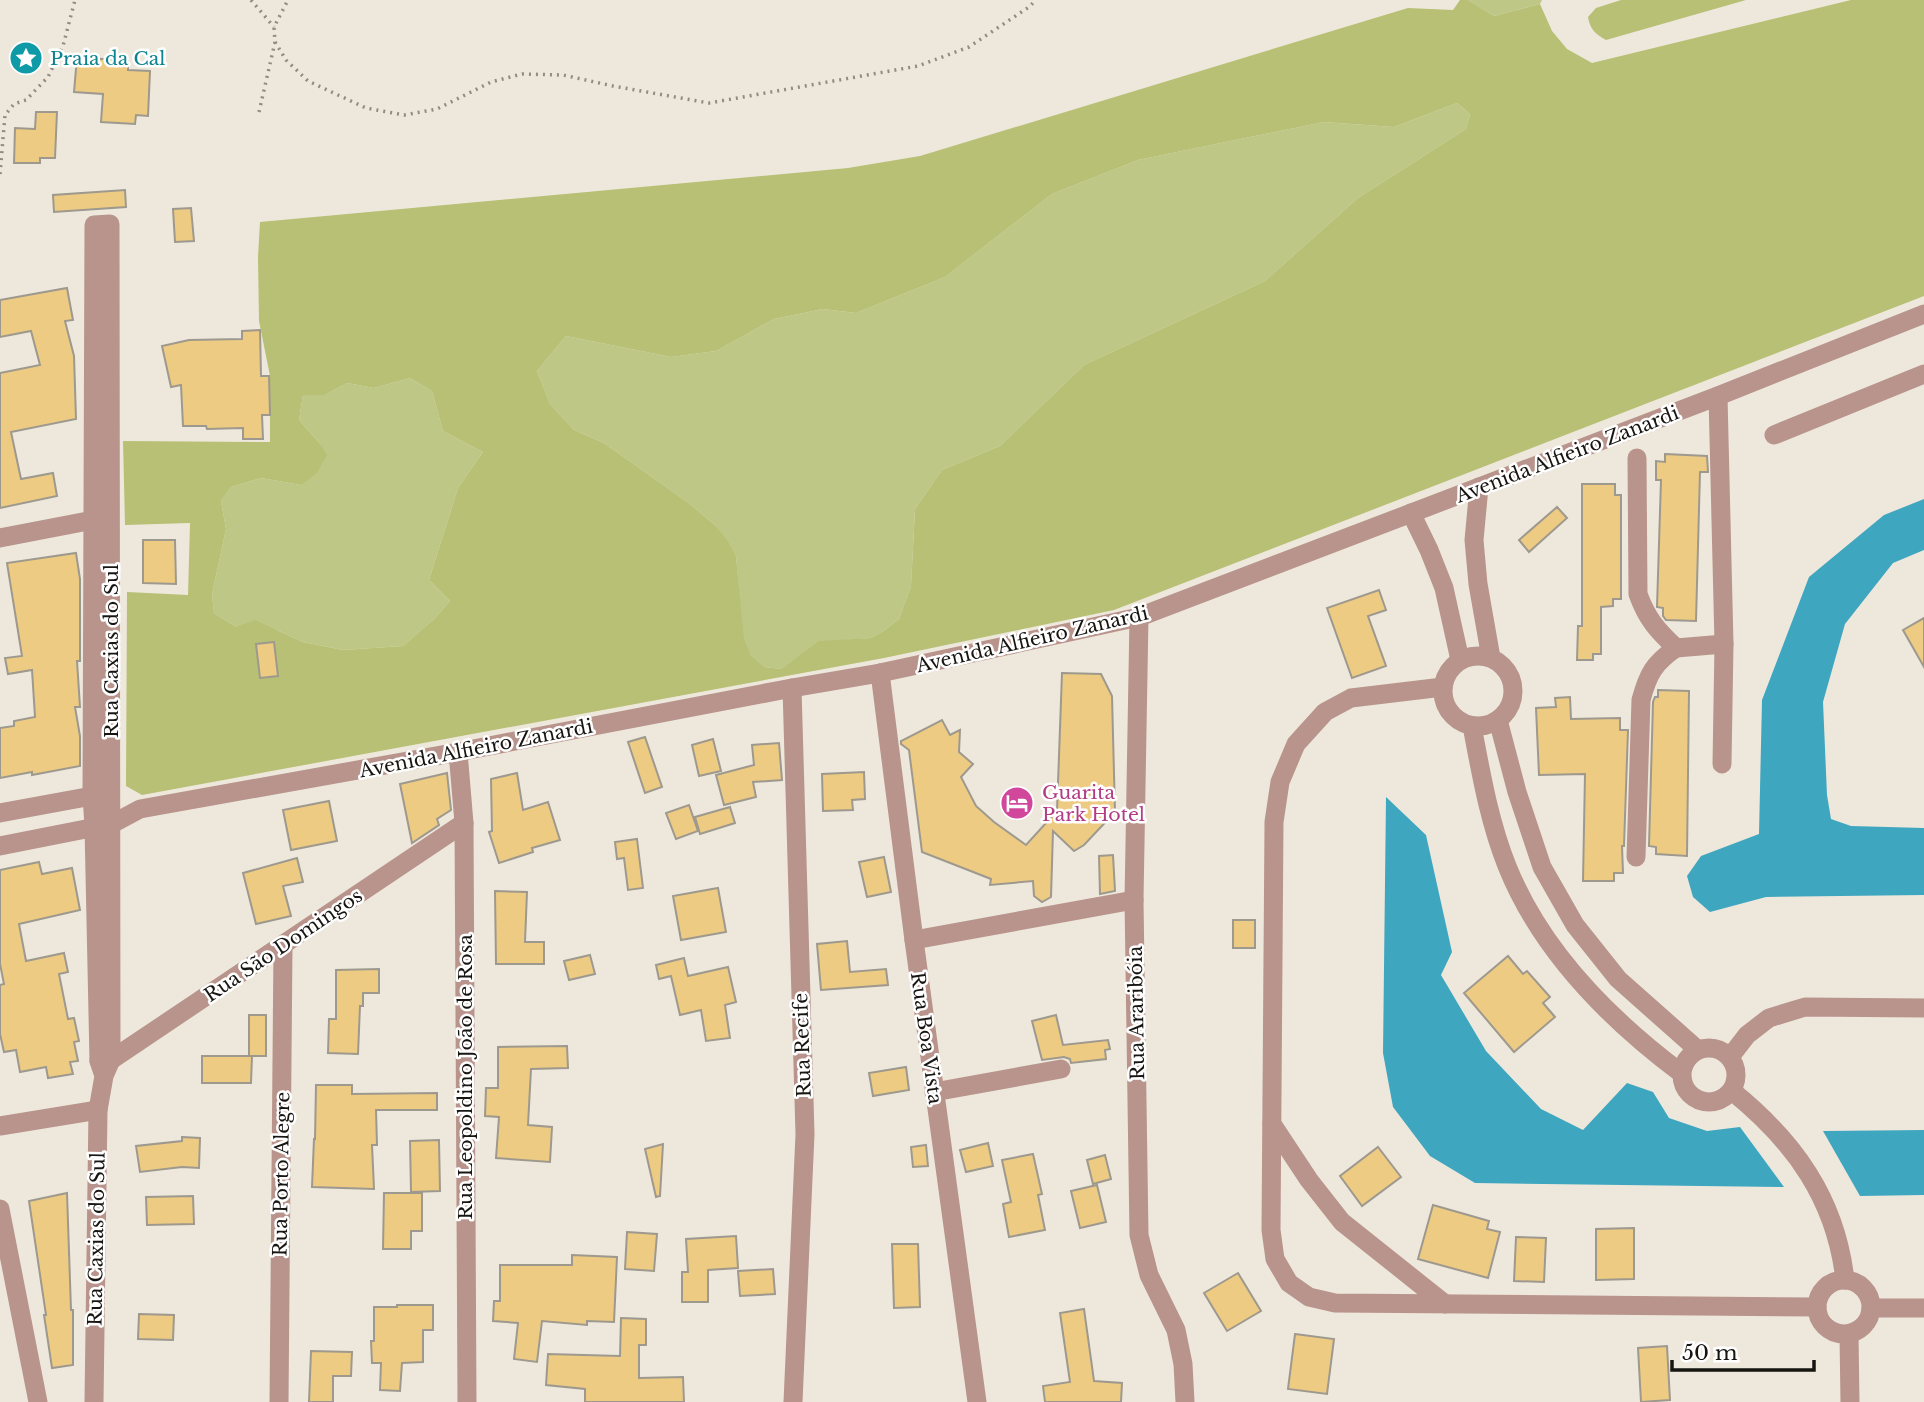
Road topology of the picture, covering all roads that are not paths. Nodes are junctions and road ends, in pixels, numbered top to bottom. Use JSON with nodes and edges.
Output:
{"nodes":[{"id":1,"x":102,"y":225,"type":"dead end"},
{"id":2,"x":1924,"y":314,"type":"edge"},
{"id":3,"x":1924,"y":374,"type":"edge"},
{"id":4,"x":1718,"y":396,"type":"junction"},
{"id":5,"x":1774,"y":435,"type":"dead end"},
{"id":6,"x":1637,"y":458,"type":"dead end"},
{"id":7,"x":1479,"y":487,"type":"junction"},
{"id":8,"x":1411,"y":513,"type":"junction"},
{"id":9,"x":102,"y":518,"type":"junction"},
{"id":10,"x":0,"y":538,"type":"edge"},
{"id":11,"x":1139,"y":617,"type":"junction"},
{"id":12,"x":1724,"y":644,"type":"junction"},
{"id":13,"x":1676,"y":648,"type":"junction"},
{"id":14,"x":1491,"y":658,"type":"junction"},
{"id":15,"x":1460,"y":660,"type":"junction"},
{"id":16,"x":880,"y":673,"type":"junction"},
{"id":17,"x":1443,"y":687,"type":"junction"},
{"id":18,"x":792,"y":688,"type":"junction"},
{"id":19,"x":1498,"y":720,"type":"junction"},
{"id":20,"x":1472,"y":726,"type":"junction"},
{"id":21,"x":458,"y":752,"type":"junction"},
{"id":22,"x":1722,"y":764,"type":"dead end"},
{"id":23,"x":102,"y":794,"type":"junction"},
{"id":24,"x":140,"y":809,"type":"junction"},
{"id":25,"x":0,"y":813,"type":"edge"},
{"id":26,"x":464,"y":823,"type":"junction"},
{"id":27,"x":103,"y":826,"type":"junction"},
{"id":28,"x":0,"y":845,"type":"edge"},
{"id":29,"x":1636,"y":857,"type":"dead end"},
{"id":30,"x":1134,"y":900,"type":"junction"},
{"id":31,"x":914,"y":940,"type":"junction"},
{"id":32,"x":283,"y":946,"type":"junction"},
{"id":33,"x":1924,"y":1008,"type":"edge"},
{"id":34,"x":1698,"y":1050,"type":"junction"},
{"id":35,"x":1730,"y":1058,"type":"junction"},
{"id":36,"x":104,"y":1066,"type":"junction"},
{"id":37,"x":1061,"y":1069,"type":"dead end"},
{"id":38,"x":1681,"y":1073,"type":"junction"},
{"id":39,"x":1732,"y":1091,"type":"junction"},
{"id":40,"x":934,"y":1092,"type":"junction"},
{"id":41,"x":98,"y":1110,"type":"junction"},
{"id":42,"x":1272,"y":1124,"type":"junction"},
{"id":43,"x":0,"y":1126,"type":"edge"},
{"id":44,"x":0,"y":1209,"type":"edge"},
{"id":45,"x":1845,"y":1280,"type":"junction"},
{"id":46,"x":1445,"y":1304,"type":"junction"},
{"id":47,"x":1817,"y":1307,"type":"junction"},
{"id":48,"x":1871,"y":1308,"type":"junction"},
{"id":49,"x":1924,"y":1308,"type":"edge"},
{"id":50,"x":1849,"y":1334,"type":"junction"},
{"id":51,"x":38,"y":1402,"type":"edge"},
{"id":52,"x":94,"y":1402,"type":"edge"},
{"id":53,"x":279,"y":1402,"type":"edge"},
{"id":54,"x":467,"y":1402,"type":"edge"},
{"id":55,"x":793,"y":1402,"type":"edge"},
{"id":56,"x":976,"y":1402,"type":"edge"},
{"id":57,"x":1185,"y":1402,"type":"edge"},
{"id":58,"x":1850,"y":1402,"type":"edge"}],
"edges":[{"from":1,"to":9,"type":"street","name":"Rua Caxias do Sul"},
{"from":2,"to":4,"type":"street","name":"Avenida Alfieiro Zanardi"},
{"from":3,"to":5,"type":"street"},
{"from":4,"to":7,"type":"street","name":"Avenida Alfieiro Zanardi"},
{"from":4,"to":12,"type":"street"},
{"from":6,"to":13,"type":"street"},
{"from":7,"to":8,"type":"street","name":"Avenida Alfieiro Zanardi"},
{"from":7,"to":14,"type":"street"},
{"from":8,"to":11,"type":"street","name":"Avenida Alfieiro Zanardi"},
{"from":8,"to":15,"type":"street"},
{"from":9,"to":10,"type":"street"},
{"from":9,"to":23,"type":"street","name":"Rua Caxias do Sul"},
{"from":11,"to":16,"type":"street","name":"Avenida Alfieiro Zanardi"},
{"from":11,"to":30,"type":"street","name":"Rua Araribóia"},
{"from":12,"to":13,"type":"street"},
{"from":12,"to":22,"type":"street"},
{"from":13,"to":29,"type":"street"},
{"from":14,"to":15,"type":"street"},
{"from":14,"to":19,"type":"street"},
{"from":15,"to":17,"type":"street"},
{"from":16,"to":18,"type":"street","name":"Avenida Alfieiro Zanardi"},
{"from":16,"to":31,"type":"street","name":"Rua Boa Vista"},
{"from":17,"to":20,"type":"street"},
{"from":17,"to":42,"type":"street"},
{"from":18,"to":21,"type":"street","name":"Avenida Alfieiro Zanardi"},
{"from":18,"to":55,"type":"street","name":"Rua Recife"},
{"from":19,"to":20,"type":"street"},
{"from":19,"to":34,"type":"street"},
{"from":20,"to":38,"type":"street"},
{"from":21,"to":24,"type":"street","name":"Avenida Alfieiro Zanardi"},
{"from":21,"to":26,"type":"street","name":"Rua Leopoldino João de Rosa"},
{"from":23,"to":24,"type":"street"},
{"from":23,"to":25,"type":"street"},
{"from":23,"to":27,"type":"street","name":"Rua Caxias do Sul"},
{"from":24,"to":27,"type":"street","name":"Avenida Alfieiro Zanardi"},
{"from":26,"to":32,"type":"street","name":"Rua São Domingos"},
{"from":26,"to":54,"type":"street","name":"Rua Leopoldino João de Rosa"},
{"from":27,"to":28,"type":"street","name":"Avenida Alfieiro Zanardi"},
{"from":27,"to":36,"type":"street","name":"Rua Caxias do Sul"},
{"from":30,"to":31,"type":"street"},
{"from":30,"to":57,"type":"street","name":"Rua Araribóia"},
{"from":31,"to":40,"type":"street","name":"Rua Boa Vista"},
{"from":32,"to":36,"type":"street","name":"Rua São Domingos"},
{"from":32,"to":53,"type":"street","name":"Rua Porto Alegre"},
{"from":33,"to":35,"type":"street"},
{"from":34,"to":35,"type":"street"},
{"from":34,"to":38,"type":"street"},
{"from":35,"to":39,"type":"street"},
{"from":36,"to":41,"type":"street","name":"Rua Caxias do Sul"},
{"from":37,"to":40,"type":"street"},
{"from":38,"to":39,"type":"street"},
{"from":39,"to":45,"type":"street"},
{"from":40,"to":56,"type":"street","name":"Rua Boa Vista"},
{"from":41,"to":43,"type":"street"},
{"from":41,"to":52,"type":"street","name":"Rua Caxias do Sul"},
{"from":42,"to":46,"type":"street"},
{"from":42,"to":46,"type":"street"},
{"from":44,"to":51,"type":"street"},
{"from":45,"to":47,"type":"street"},
{"from":45,"to":48,"type":"street"},
{"from":46,"to":47,"type":"street"},
{"from":47,"to":50,"type":"street"},
{"from":48,"to":49,"type":"street"},
{"from":48,"to":50,"type":"street"},
{"from":50,"to":58,"type":"street"}]}
